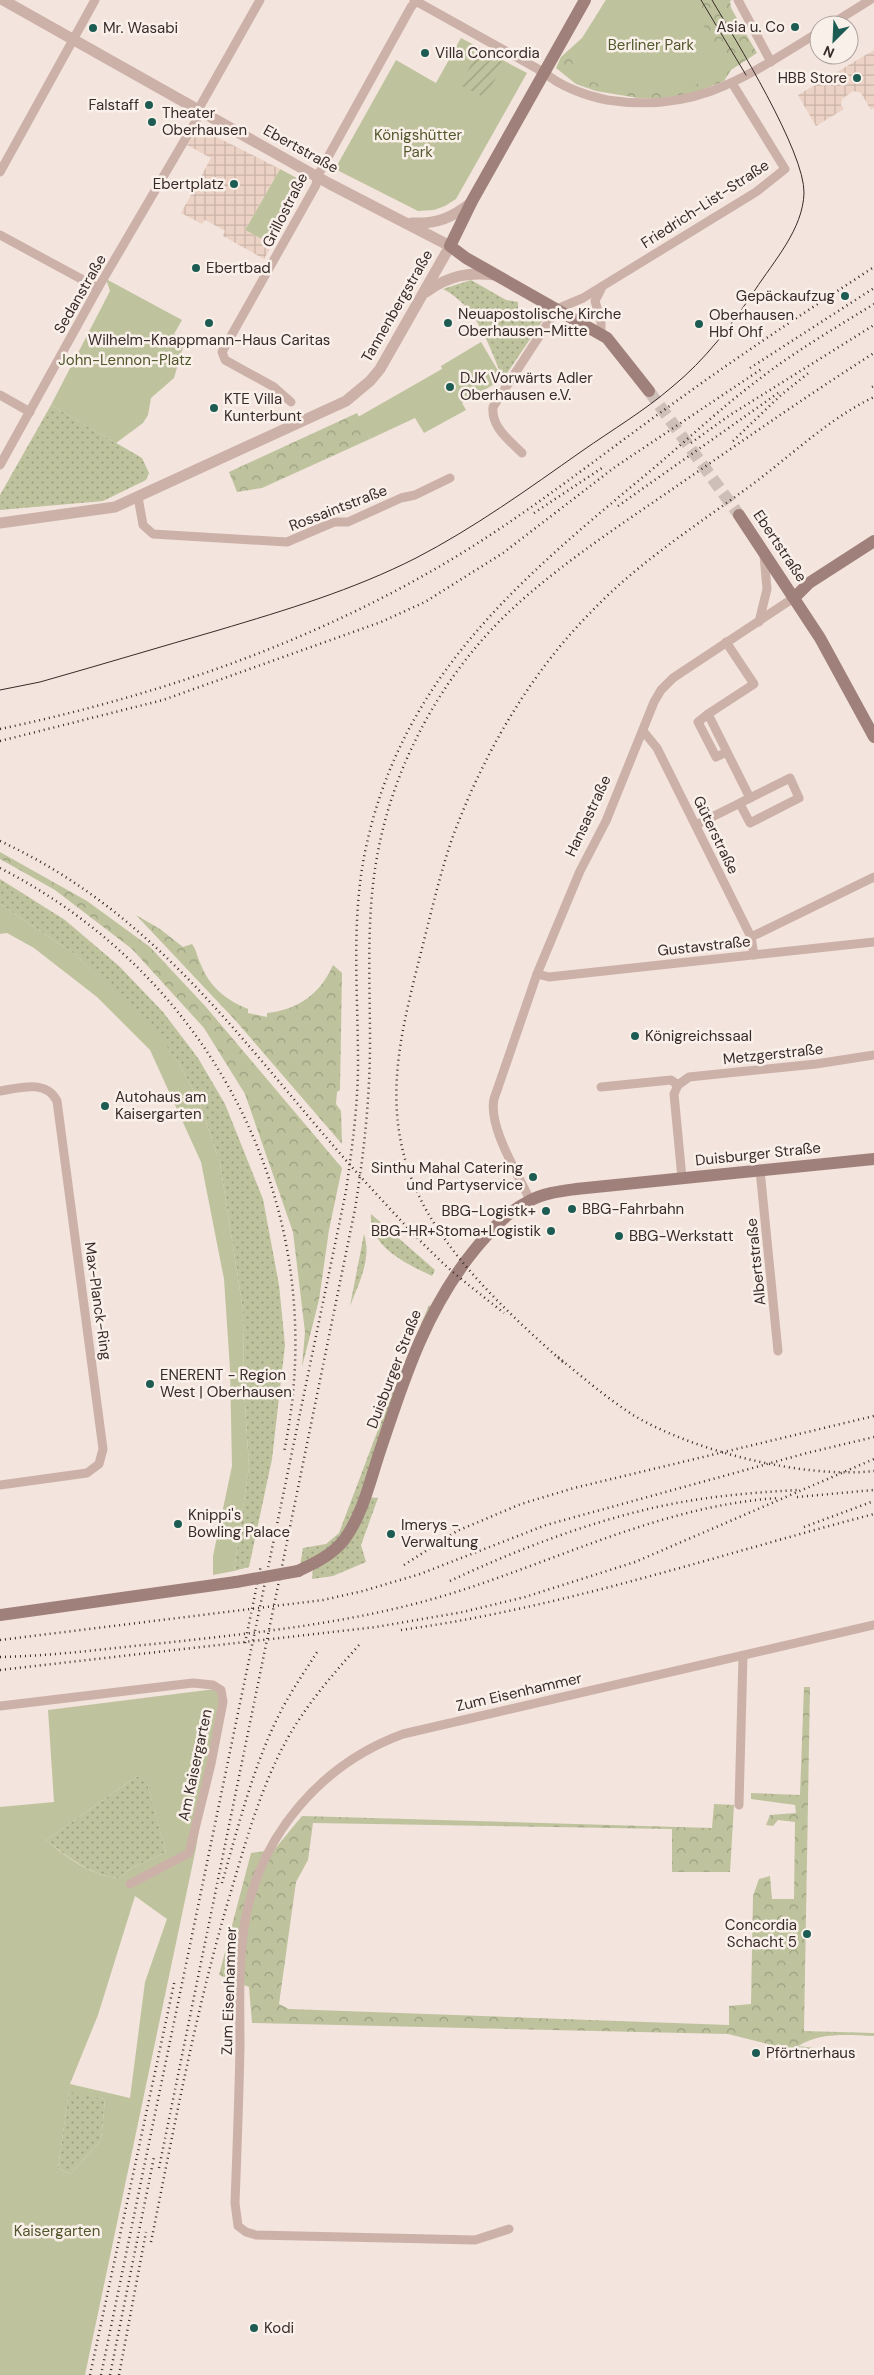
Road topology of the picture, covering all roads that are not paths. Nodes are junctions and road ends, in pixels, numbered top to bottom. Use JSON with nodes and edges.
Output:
{"nodes":[{"id":1,"x":3,"y":0,"type":"edge"},
{"id":2,"x":95,"y":0,"type":"edge"},
{"id":3,"x":260,"y":0,"type":"edge"},
{"id":4,"x":416,"y":0,"type":"edge"},
{"id":5,"x":585,"y":0,"type":"edge"},
{"id":6,"x":738,"y":0,"type":"edge"},
{"id":7,"x":870,"y":0,"type":"edge"},
{"id":8,"x":846,"y":15,"type":"edge"},
{"id":9,"x":809,"y":38,"type":"edge"},
{"id":10,"x":73,"y":39,"type":"junction"},
{"id":11,"x":771,"y":62,"type":"junction"},
{"id":12,"x":545,"y":73,"type":"junction"},
{"id":13,"x":732,"y":83,"type":"junction"},
{"id":14,"x":198,"y":114,"type":"junction"},
{"id":15,"x":0,"y":172,"type":"edge"},
{"id":16,"x":317,"y":177,"type":"junction"},
{"id":17,"x":472,"y":201,"type":"junction"},
{"id":18,"x":408,"y":223,"type":"junction"},
{"id":19,"x":0,"y":235,"type":"edge"},
{"id":20,"x":450,"y":246,"type":"junction"},
{"id":21,"x":497,"y":275,"type":"junction"},
{"id":22,"x":606,"y":283,"type":"junction"},
{"id":23,"x":98,"y":288,"type":"junction"},
{"id":24,"x":425,"y":293,"type":"junction"},
{"id":25,"x":557,"y":309,"type":"junction"},
{"id":26,"x":602,"y":334,"type":"junction"},
{"id":27,"x":649,"y":391,"type":"tunnel mouth"},
{"id":28,"x":0,"y":395,"type":"edge"},
{"id":29,"x":291,"y":402,"type":"dead end"},
{"id":30,"x":30,"y":412,"type":"junction"},
{"id":31,"x":522,"y":452,"type":"dead end"},
{"id":32,"x":0,"y":465,"type":"edge"},
{"id":33,"x":450,"y":478,"type":"dead end"},
{"id":34,"x":138,"y":497,"type":"junction"},
{"id":35,"x":739,"y":515,"type":"tunnel mouth"},
{"id":36,"x":0,"y":522,"type":"edge"},
{"id":37,"x":874,"y":541,"type":"edge"},
{"id":38,"x":764,"y":555,"type":"junction"},
{"id":39,"x":795,"y":596,"type":"junction"},
{"id":40,"x":759,"y":622,"type":"junction"},
{"id":41,"x":726,"y":642,"type":"junction"},
{"id":42,"x":643,"y":731,"type":"junction"},
{"id":43,"x":874,"y":737,"type":"edge"},
{"id":44,"x":750,"y":798,"type":"junction"},
{"id":45,"x":740,"y":804,"type":"junction"},
{"id":46,"x":696,"y":825,"type":"junction"},
{"id":47,"x":874,"y":877,"type":"edge"},
{"id":48,"x":751,"y":937,"type":"junction"},
{"id":49,"x":874,"y":942,"type":"edge"},
{"id":50,"x":754,"y":955,"type":"junction"},
{"id":51,"x":537,"y":974,"type":"junction"},
{"id":52,"x":874,"y":1055,"type":"edge"},
{"id":53,"x":678,"y":1085,"type":"junction"},
{"id":54,"x":601,"y":1087,"type":"dead end"},
{"id":55,"x":0,"y":1091,"type":"edge"},
{"id":56,"x":874,"y":1159,"type":"edge"},
{"id":57,"x":760,"y":1170,"type":"junction"},
{"id":58,"x":682,"y":1178,"type":"junction"},
{"id":59,"x":530,"y":1200,"type":"junction"},
{"id":60,"x":778,"y":1351,"type":"dead end"},
{"id":61,"x":0,"y":1485,"type":"edge"},
{"id":62,"x":0,"y":1615,"type":"edge"},
{"id":63,"x":874,"y":1625,"type":"edge"},
{"id":64,"x":743,"y":1656,"type":"junction"},
{"id":65,"x":0,"y":1706,"type":"edge"},
{"id":66,"x":739,"y":1805,"type":"dead end"},
{"id":67,"x":130,"y":1884,"type":"dead end"},
{"id":68,"x":509,"y":2230,"type":"dead end"}],
"edges":[{"from":1,"to":10,"type":"street","name":"Ebertstraße"},
{"from":2,"to":10,"type":"street"},
{"from":3,"to":14,"type":"street"},
{"from":4,"to":12,"type":"street"},
{"from":4,"to":16,"type":"street","name":"Grillostraße"},
{"from":5,"to":12,"type":"main road","name":"Tannenbergstraße"},
{"from":6,"to":11,"type":"street"},
{"from":7,"to":8,"type":"street"},
{"from":9,"to":11,"type":"street"},
{"from":10,"to":14,"type":"street","name":"Ebertstraße"},
{"from":10,"to":15,"type":"street"},
{"from":11,"to":13,"type":"street"},
{"from":12,"to":13,"type":"street"},
{"from":12,"to":17,"type":"main road","name":"Tannenbergstraße"},
{"from":13,"to":22,"type":"street","name":"Friedrich-List-Straße"},
{"from":14,"to":16,"type":"street","name":"Ebertstraße"},
{"from":14,"to":23,"type":"street","name":"Sedanstraße"},
{"from":16,"to":18,"type":"street","name":"Ebertstraße"},
{"from":16,"to":29,"type":"street","name":"Grillostraße"},
{"from":17,"to":18,"type":"street"},
{"from":17,"to":20,"type":"main road","name":"Tannenbergstraße"},
{"from":18,"to":20,"type":"street","name":"Ebertstraße"},
{"from":19,"to":23,"type":"street"},
{"from":20,"to":21,"type":"main road","name":"Ebertstraße"},
{"from":20,"to":24,"type":"street","name":"Tannenbergstraße"},
{"from":21,"to":24,"type":"street"},
{"from":21,"to":25,"type":"main road","name":"Ebertstraße"},
{"from":22,"to":25,"type":"street","name":"Friedrich-List-Straße"},
{"from":22,"to":26,"type":"street"},
{"from":23,"to":30,"type":"street","name":"Sedanstraße"},
{"from":24,"to":34,"type":"street","name":"Tannenbergstraße"},
{"from":25,"to":26,"type":"main road","name":"Ebertstraße"},
{"from":25,"to":31,"type":"street"},
{"from":26,"to":27,"type":"main road","name":"Ebertstraße"},
{"from":28,"to":30,"type":"street"},
{"from":30,"to":32,"type":"street","name":"Sedanstraße"},
{"from":33,"to":34,"type":"street","name":"Rossaintstraße"},
{"from":34,"to":36,"type":"street","name":"Tannenbergstraße"},
{"from":35,"to":38,"type":"main road","name":"Ebertstraße"},
{"from":37,"to":39,"type":"main road","name":"Hansastraße"},
{"from":38,"to":39,"type":"main road","name":"Ebertstraße"},
{"from":38,"to":40,"type":"street"},
{"from":39,"to":40,"type":"street","name":"Hansastraße"},
{"from":39,"to":43,"type":"main road","name":"Ebertstraße"},
{"from":40,"to":41,"type":"street","name":"Hansastraße"},
{"from":41,"to":42,"type":"street","name":"Hansastraße"},
{"from":41,"to":44,"type":"street"},
{"from":42,"to":46,"type":"street","name":"Güterstraße"},
{"from":42,"to":51,"type":"street","name":"Hansastraße"},
{"from":44,"to":45,"type":"street"},
{"from":44,"to":45,"type":"street"},
{"from":45,"to":46,"type":"street"},
{"from":46,"to":48,"type":"street","name":"Güterstraße"},
{"from":47,"to":48,"type":"street"},
{"from":48,"to":50,"type":"street","name":"Güterstraße"},
{"from":49,"to":50,"type":"street","name":"Gustavstraße"},
{"from":50,"to":51,"type":"street","name":"Gustavstraße"},
{"from":51,"to":59,"type":"street","name":"Hansastraße"},
{"from":52,"to":53,"type":"street","name":"Metzgerstraße"},
{"from":53,"to":54,"type":"street"},
{"from":53,"to":58,"type":"street"},
{"from":55,"to":61,"type":"street","name":"Max-Planck-Ring"},
{"from":56,"to":57,"type":"main road","name":"Duisburger Straße"},
{"from":57,"to":58,"type":"main road","name":"Duisburger Straße"},
{"from":57,"to":60,"type":"street","name":"Albertstraße"},
{"from":58,"to":59,"type":"main road","name":"Duisburger Straße"},
{"from":59,"to":62,"type":"main road","name":"Duisburger Straße","bridge":true},
{"from":63,"to":64,"type":"street","name":"Zum Eisenhammer"},
{"from":64,"to":66,"type":"street"},
{"from":64,"to":68,"type":"street","name":"Zum Eisenhammer"},
{"from":65,"to":67,"type":"street","name":"Am Kaisergarten"}]}
